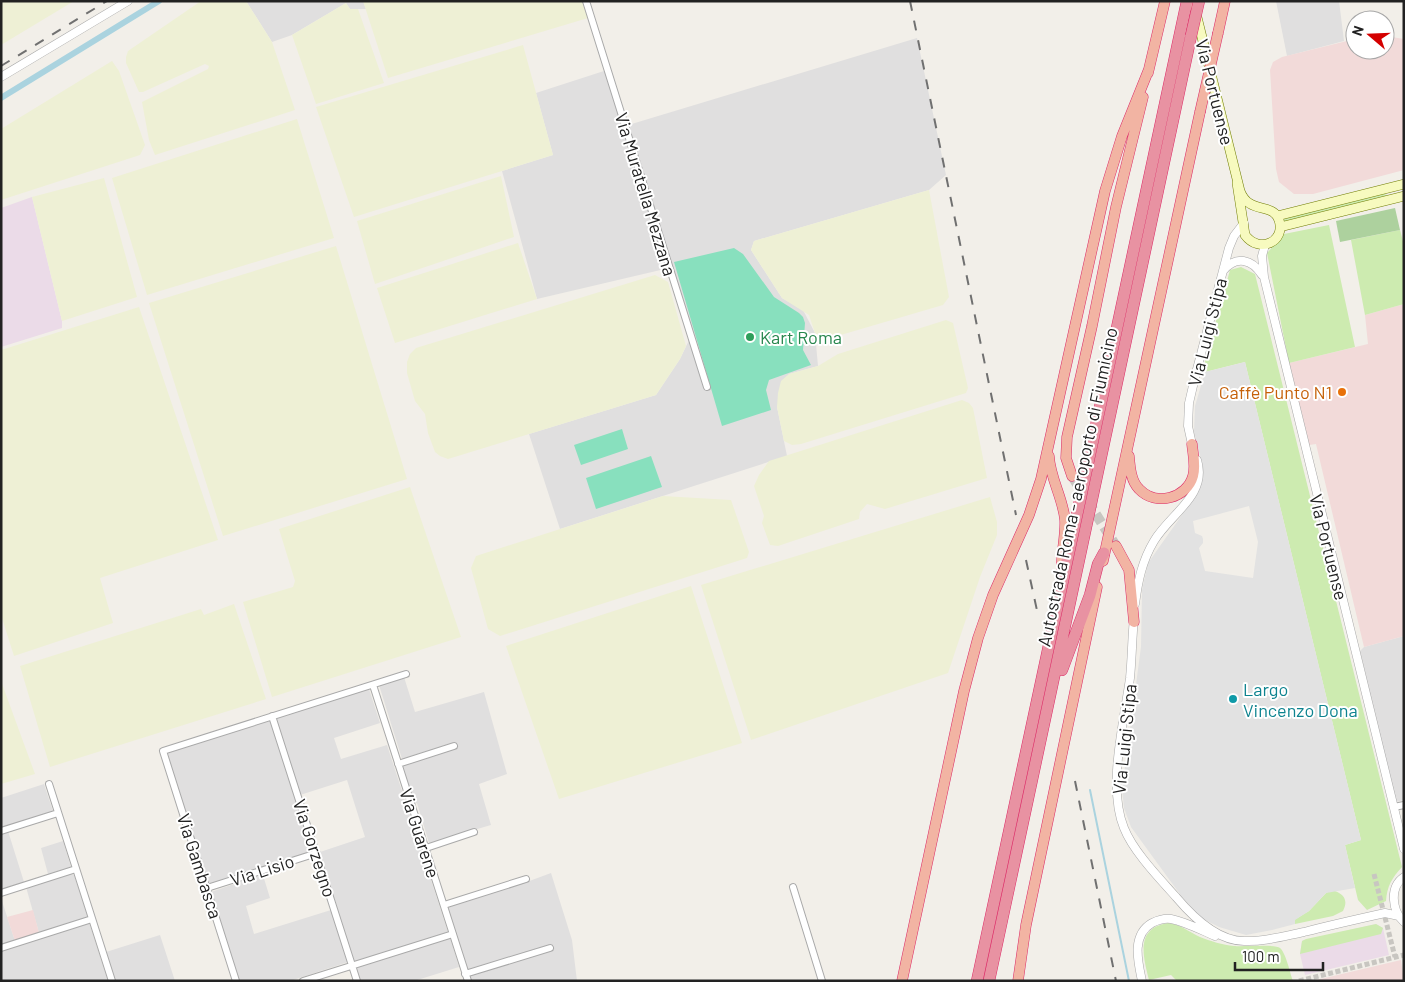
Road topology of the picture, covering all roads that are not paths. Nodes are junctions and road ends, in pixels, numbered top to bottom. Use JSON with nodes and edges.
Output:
{"nodes":[{"id":1,"x":128,"y":1,"type":"edge"},
{"id":2,"x":586,"y":1,"type":"edge"},
{"id":3,"x":1165,"y":1,"type":"edge"},
{"id":4,"x":1193,"y":1,"type":"edge"},
{"id":5,"x":1199,"y":1,"type":"edge"},
{"id":6,"x":1225,"y":1,"type":"edge"},
{"id":7,"x":1186,"y":7,"type":"edge"},
{"id":8,"x":1149,"y":69,"type":"junction"},
{"id":9,"x":1,"y":77,"type":"edge"},
{"id":10,"x":1237,"y":182,"type":"junction"},
{"id":11,"x":1404,"y":184,"type":"edge"},
{"id":12,"x":1404,"y":196,"type":"edge"},
{"id":13,"x":1258,"y":208,"type":"junction"},
{"id":14,"x":1277,"y":216,"type":"junction"},
{"id":15,"x":1244,"y":223,"type":"junction"},
{"id":16,"x":1280,"y":227,"type":"junction"},
{"id":17,"x":1265,"y":245,"type":"junction"},
{"id":18,"x":1222,"y":273,"type":"junction"},
{"id":19,"x":1264,"y":277,"type":"junction"},
{"id":20,"x":707,"y":387,"type":"dead end"},
{"id":21,"x":1130,"y":437,"type":"junction"},
{"id":22,"x":1192,"y":444,"type":"junction"},
{"id":23,"x":1049,"y":448,"type":"junction"},
{"id":24,"x":1072,"y":476,"type":"tunnel mouth"},
{"id":25,"x":1116,"y":546,"type":"tunnel mouth"},
{"id":26,"x":1104,"y":553,"type":"junction"},
{"id":27,"x":1062,"y":582,"type":"junction"},
{"id":28,"x":1134,"y":622,"type":"junction"},
{"id":29,"x":406,"y":674,"type":"dead end"},
{"id":30,"x":373,"y":685,"type":"junction"},
{"id":31,"x":272,"y":716,"type":"junction"},
{"id":32,"x":454,"y":746,"type":"dead end"},
{"id":33,"x":1036,"y":758,"type":"junction"},
{"id":34,"x":398,"y":764,"type":"junction"},
{"id":35,"x":49,"y":784,"type":"dead end"},
{"id":36,"x":1404,"y":805,"type":"edge"},
{"id":37,"x":1394,"y":807,"type":"junction"},
{"id":38,"x":58,"y":813,"type":"junction"},
{"id":39,"x":1,"y":831,"type":"edge"},
{"id":40,"x":474,"y":832,"type":"dead end"},
{"id":41,"x":426,"y":848,"type":"junction"},
{"id":42,"x":1404,"y":849,"type":"edge"},
{"id":43,"x":317,"y":853,"type":"junction"},
{"id":44,"x":76,"y":870,"type":"junction"},
{"id":45,"x":1404,"y":877,"type":"edge"},
{"id":46,"x":526,"y":879,"type":"dead end"},
{"id":47,"x":793,"y":887,"type":"dead end"},
{"id":48,"x":206,"y":888,"type":"junction"},
{"id":49,"x":1,"y":892,"type":"edge"},
{"id":50,"x":444,"y":905,"type":"junction"},
{"id":51,"x":92,"y":919,"type":"junction"},
{"id":52,"x":1401,"y":919,"type":"edge"},
{"id":53,"x":453,"y":934,"type":"junction"},
{"id":54,"x":1243,"y":941,"type":"junction"},
{"id":55,"x":1,"y":948,"type":"edge"},
{"id":56,"x":550,"y":948,"type":"dead end"},
{"id":57,"x":352,"y":965,"type":"junction"},
{"id":58,"x":466,"y":977,"type":"edge"},
{"id":59,"x":112,"y":981,"type":"edge"},
{"id":60,"x":236,"y":981,"type":"edge"},
{"id":61,"x":303,"y":981,"type":"edge"},
{"id":62,"x":357,"y":981,"type":"edge"},
{"id":63,"x":822,"y":981,"type":"edge"},
{"id":64,"x":902,"y":981,"type":"edge"},
{"id":65,"x":977,"y":981,"type":"edge"},
{"id":66,"x":989,"y":981,"type":"edge"},
{"id":67,"x":1018,"y":981,"type":"edge"},
{"id":68,"x":1142,"y":981,"type":"edge"}],
"edges":[{"from":1,"to":9,"type":"street"},
{"from":2,"to":20,"type":"street","name":"Via Muratella Mezzana"},
{"from":3,"to":8,"type":"highway"},
{"from":4,"to":10,"type":"main road","name":"Via Portuense"},
{"from":5,"to":33,"type":"highway","name":"Autostrada Roma - aeroporto di Fiumicino","bridge":true},
{"from":6,"to":21,"type":"highway","bridge":true},
{"from":7,"to":27,"type":"highway","name":"Autostrada Roma - aeroporto di Fiumicino"},
{"from":8,"to":23,"type":"highway"},
{"from":8,"to":24,"type":"highway"},
{"from":10,"to":13,"type":"main road","name":"Via Portuense"},
{"from":10,"to":15,"type":"main road","name":"Via Portuense"},
{"from":11,"to":14,"type":"main road"},
{"from":12,"to":16,"type":"main road"},
{"from":13,"to":14,"type":"main road","name":"Via Portuense"},
{"from":13,"to":15,"type":"main road"},
{"from":14,"to":16,"type":"main road"},
{"from":15,"to":17,"type":"main road","name":"Via Portuense"},
{"from":15,"to":18,"type":"street","name":"Via Luigi Stipa"},
{"from":16,"to":17,"type":"main road"},
{"from":17,"to":19,"type":"street","name":"Via Portuense"},
{"from":18,"to":19,"type":"street"},
{"from":18,"to":22,"type":"street","name":"Via Luigi Stipa"},
{"from":19,"to":37,"type":"street","name":"Via Portuense"},
{"from":21,"to":22,"type":"highway"},
{"from":21,"to":26,"type":"highway"},
{"from":22,"to":28,"type":"street","name":"Via Luigi Stipa"},
{"from":23,"to":27,"type":"highway"},
{"from":23,"to":64,"type":"highway"},
{"from":25,"to":28,"type":"highway"},
{"from":26,"to":33,"type":"highway"},
{"from":26,"to":67,"type":"highway"},
{"from":27,"to":65,"type":"highway","name":"Autostrada Roma - aeroporto di Fiumicino"},
{"from":28,"to":54,"type":"street","name":"Via Luigi Stipa"},
{"from":29,"to":30,"type":"street"},
{"from":30,"to":31,"type":"street"},
{"from":30,"to":34,"type":"street","name":"Via Guarene"},
{"from":31,"to":43,"type":"street","name":"Via Gorzegno"},
{"from":31,"to":48,"type":"street","name":"Via Gambasca"},
{"from":32,"to":34,"type":"street"},
{"from":33,"to":66,"type":"highway","name":"Autostrada Roma - aeroporto di Fiumicino"},
{"from":34,"to":41,"type":"street","name":"Via Guarene"},
{"from":35,"to":38,"type":"street"},
{"from":36,"to":37,"type":"street"},
{"from":37,"to":42,"type":"street","name":"Via Portuense"},
{"from":38,"to":39,"type":"street"},
{"from":38,"to":44,"type":"street"},
{"from":40,"to":41,"type":"street"},
{"from":41,"to":50,"type":"street","name":"Via Guarene"},
{"from":43,"to":48,"type":"street","name":"Via Lisio"},
{"from":43,"to":57,"type":"street","name":"Via Gorzegno"},
{"from":44,"to":49,"type":"street"},
{"from":44,"to":51,"type":"street"},
{"from":45,"to":52,"type":"street"},
{"from":46,"to":50,"type":"street"},
{"from":47,"to":63,"type":"street"},
{"from":48,"to":60,"type":"street","name":"Via Gambasca"},
{"from":50,"to":53,"type":"street","name":"Via Guarene"},
{"from":51,"to":55,"type":"street"},
{"from":51,"to":59,"type":"street"},
{"from":52,"to":54,"type":"street","name":"Via Luigi Stipa"},
{"from":53,"to":57,"type":"street"},
{"from":53,"to":58,"type":"street","name":"Via Guarene"},
{"from":54,"to":68,"type":"street"},
{"from":56,"to":58,"type":"street"},
{"from":57,"to":61,"type":"street"},
{"from":57,"to":62,"type":"street","name":"Via Gorzegno"}]}
